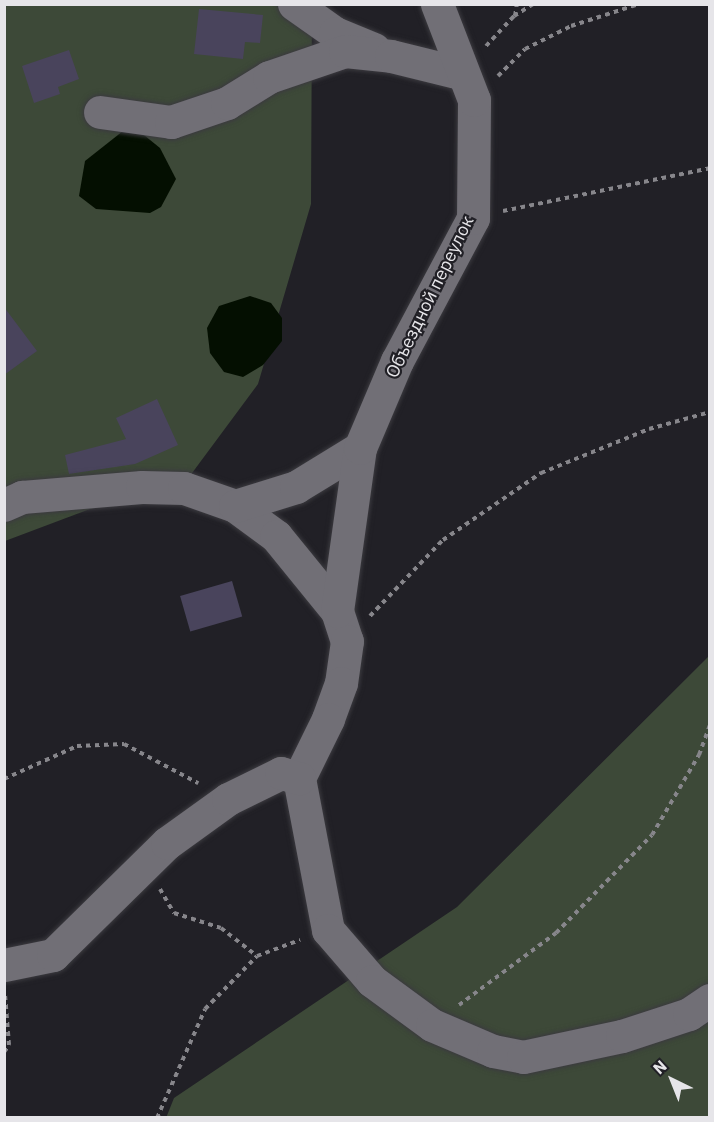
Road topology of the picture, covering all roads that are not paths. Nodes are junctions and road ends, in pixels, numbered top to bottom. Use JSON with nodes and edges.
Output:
{"nodes":[{"id":1,"x":294,"y":4,"type":"edge"},
{"id":2,"x":437,"y":4,"type":"edge"},
{"id":3,"x":391,"y":56,"type":"junction"},
{"id":4,"x":467,"y":87,"type":"junction"},
{"id":5,"x":100,"y":112,"type":"dead end"},
{"id":6,"x":360,"y":448,"type":"junction"},
{"id":7,"x":4,"y":505,"type":"edge"},
{"id":8,"x":235,"y":506,"type":"junction"},
{"id":9,"x":342,"y":626,"type":"junction"},
{"id":10,"x":299,"y":778,"type":"junction"},
{"id":11,"x":4,"y":965,"type":"edge"},
{"id":12,"x":710,"y":1000,"type":"edge"}],
"edges":[{"from":1,"to":3,"type":"street"},
{"from":2,"to":4,"type":"street","name":"Объездной переулок"},
{"from":3,"to":4,"type":"street"},
{"from":3,"to":5,"type":"street"},
{"from":4,"to":6,"type":"street","name":"Объездной переулок"},
{"from":6,"to":8,"type":"street"},
{"from":6,"to":9,"type":"street","name":"Объездной переулок"},
{"from":7,"to":8,"type":"street"},
{"from":8,"to":9,"type":"street"},
{"from":9,"to":10,"type":"street","name":"Объездной переулок"},
{"from":10,"to":11,"type":"street"},
{"from":10,"to":12,"type":"street"}]}
